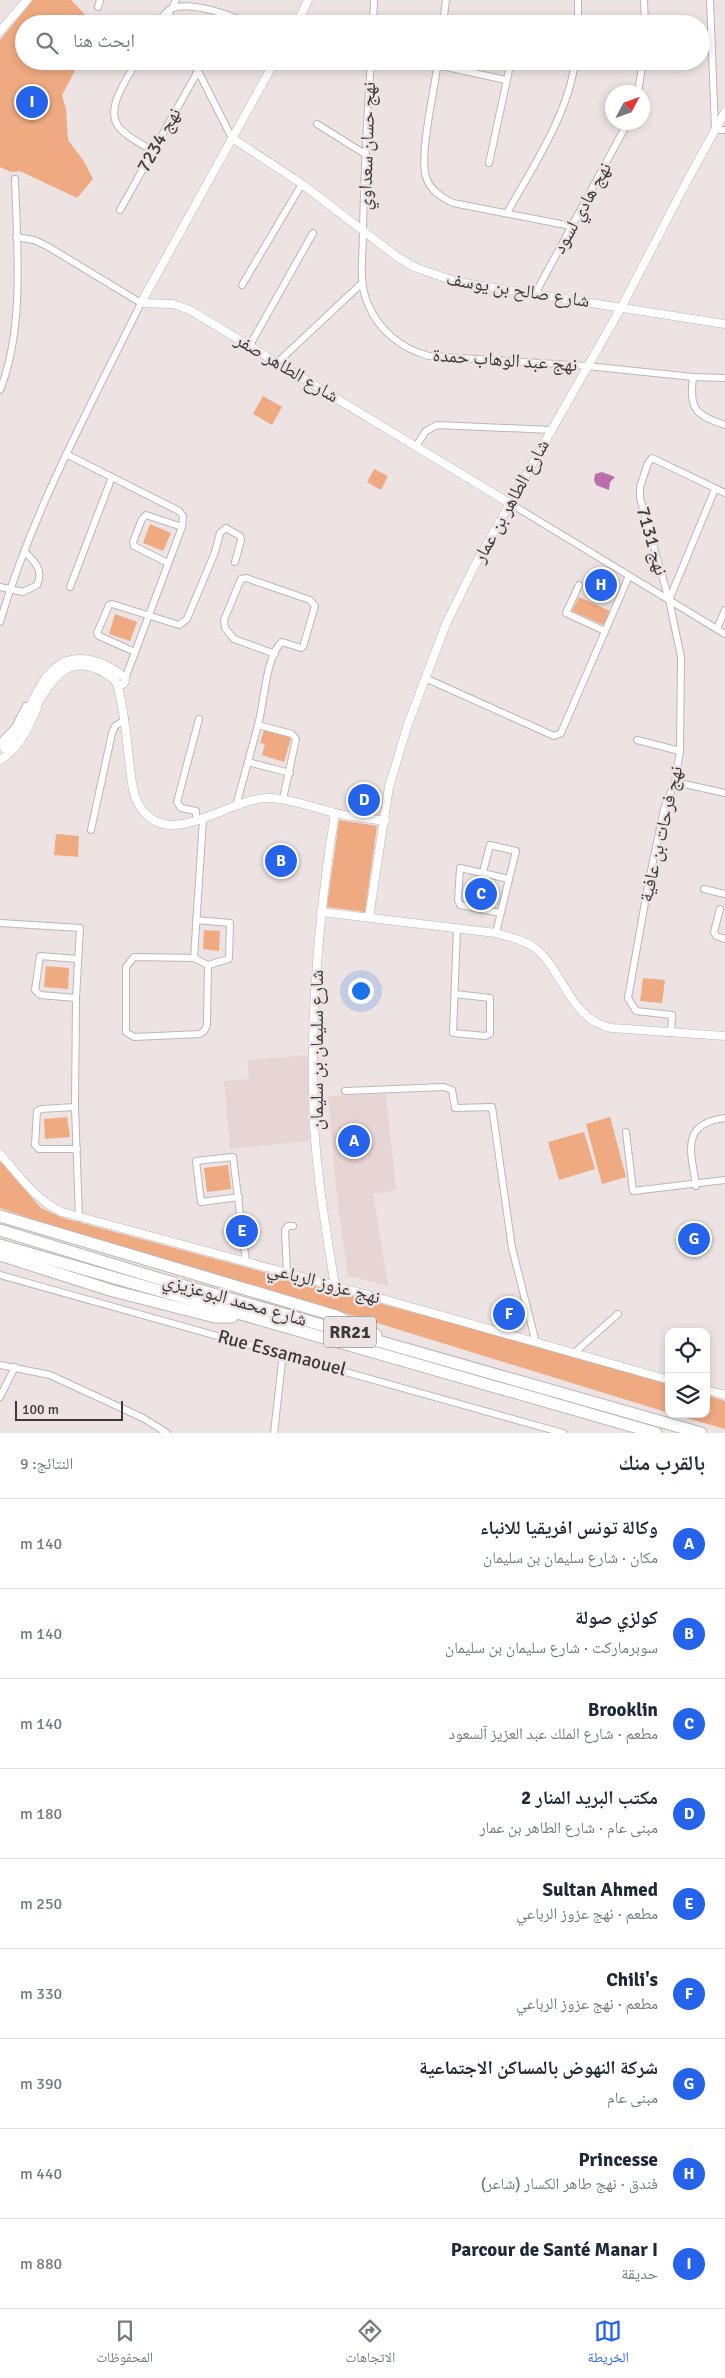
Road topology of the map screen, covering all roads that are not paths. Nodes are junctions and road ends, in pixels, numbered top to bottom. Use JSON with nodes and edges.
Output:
{"nodes":[{"id":1,"x":27,"y":0,"type":"edge"},
{"id":2,"x":176,"y":0,"type":"edge"},
{"id":3,"x":308,"y":0,"type":"edge"},
{"id":4,"x":374,"y":0,"type":"edge"},
{"id":5,"x":446,"y":0,"type":"edge"},
{"id":6,"x":578,"y":0,"type":"edge"},
{"id":7,"x":644,"y":0,"type":"edge"},
{"id":8,"x":710,"y":0,"type":"edge"},
{"id":9,"x":170,"y":10,"type":"junction"},
{"id":10,"x":165,"y":15,"type":"edge"},
{"id":11,"x":171,"y":15,"type":"edge"},
{"id":12,"x":224,"y":15,"type":"edge"},
{"id":13,"x":301,"y":15,"type":"edge"},
{"id":14,"x":373,"y":15,"type":"edge"},
{"id":15,"x":444,"y":15,"type":"edge"},
{"id":16,"x":578,"y":15,"type":"edge"},
{"id":17,"x":645,"y":15,"type":"edge"},
{"id":18,"x":0,"y":31,"type":"edge"},
{"id":19,"x":132,"y":70,"type":"edge"},
{"id":20,"x":270,"y":70,"type":"edge"},
{"id":21,"x":370,"y":70,"type":"edge"},
{"id":22,"x":437,"y":70,"type":"edge"},
{"id":23,"x":466,"y":70,"type":"edge"},
{"id":24,"x":509,"y":70,"type":"edge"},
{"id":25,"x":573,"y":70,"type":"edge"},
{"id":26,"x":642,"y":70,"type":"edge"},
{"id":27,"x":198,"y":71,"type":"joint"},
{"id":28,"x":506,"y":80,"type":"junction"},
{"id":29,"x":639,"y":85,"type":"edge"},
{"id":30,"x":725,"y":112,"type":"edge"},
{"id":31,"x":317,"y":124,"type":"dead end"},
{"id":32,"x":624,"y":130,"type":"edge"},
{"id":33,"x":715,"y":130,"type":"junction"},
{"id":34,"x":725,"y":130,"type":"edge"},
{"id":35,"x":232,"y":138,"type":"junction"},
{"id":36,"x":153,"y":152,"type":"junction"},
{"id":37,"x":365,"y":154,"type":"junction"},
{"id":38,"x":489,"y":163,"type":"dead end"},
{"id":39,"x":15,"y":179,"type":"dead end"},
{"id":40,"x":302,"y":184,"type":"junction"},
{"id":41,"x":120,"y":210,"type":"dead end"},
{"id":42,"x":507,"y":213,"type":"junction"},
{"id":43,"x":571,"y":226,"type":"junction"},
{"id":44,"x":364,"y":232,"type":"junction"},
{"id":45,"x":313,"y":233,"type":"dead end"},
{"id":46,"x":16,"y":237,"type":"junction"},
{"id":47,"x":362,"y":283,"type":"junction"},
{"id":48,"x":242,"y":285,"type":"dead end"},
{"id":49,"x":535,"y":294,"type":"junction"},
{"id":50,"x":141,"y":303,"type":"junction"},
{"id":51,"x":622,"y":306,"type":"junction"},
{"id":52,"x":725,"y":324,"type":"edge"},
{"id":53,"x":250,"y":345,"type":"junction"},
{"id":54,"x":278,"y":362,"type":"junction"},
{"id":55,"x":587,"y":366,"type":"junction"},
{"id":56,"x":692,"y":377,"type":"junction"},
{"id":57,"x":725,"y":378,"type":"edge"},
{"id":58,"x":0,"y":390,"type":"edge"},
{"id":59,"x":725,"y":425,"type":"edge"},
{"id":60,"x":551,"y":430,"type":"junction"},
{"id":61,"x":416,"y":446,"type":"junction"},
{"id":62,"x":66,"y":454,"type":"junction"},
{"id":63,"x":112,"y":477,"type":"junction"},
{"id":64,"x":715,"y":488,"type":"junction"},
{"id":65,"x":725,"y":493,"type":"edge"},
{"id":66,"x":511,"y":504,"type":"junction"},
{"id":67,"x":182,"y":527,"type":"junction"},
{"id":68,"x":24,"y":551,"type":"junction"},
{"id":69,"x":234,"y":562,"type":"dead end"},
{"id":70,"x":168,"y":563,"type":"junction"},
{"id":71,"x":629,"y":576,"type":"junction"},
{"id":72,"x":579,"y":585,"type":"dead end"},
{"id":73,"x":0,"y":587,"type":"edge"},
{"id":74,"x":70,"y":587,"type":"dead end"},
{"id":75,"x":9,"y":590,"type":"junction"},
{"id":76,"x":669,"y":600,"type":"junction"},
{"id":77,"x":725,"y":610,"type":"edge"},
{"id":78,"x":148,"y":616,"type":"junction"},
{"id":79,"x":0,"y":622,"type":"edge"},
{"id":80,"x":717,"y":629,"type":"junction"},
{"id":81,"x":605,"y":630,"type":"junction"},
{"id":82,"x":725,"y":634,"type":"edge"},
{"id":83,"x":136,"y":652,"type":"junction"},
{"id":84,"x":275,"y":654,"type":"junction"},
{"id":85,"x":425,"y":678,"type":"junction"},
{"id":86,"x":121,"y":680,"type":"junction"},
{"id":87,"x":39,"y":702,"type":"junction"},
{"id":88,"x":199,"y":719,"type":"dead end"},
{"id":89,"x":125,"y":720,"type":"junction"},
{"id":90,"x":258,"y":725,"type":"junction"},
{"id":91,"x":637,"y":740,"type":"dead end"},
{"id":92,"x":1,"y":747,"type":"edge"},
{"id":93,"x":680,"y":750,"type":"junction"},
{"id":94,"x":0,"y":760,"type":"edge"},
{"id":95,"x":248,"y":762,"type":"junction"},
{"id":96,"x":290,"y":773,"type":"junction"},
{"id":97,"x":674,"y":782,"type":"junction"},
{"id":98,"x":725,"y":793,"type":"edge"},
{"id":99,"x":284,"y":799,"type":"junction"},
{"id":100,"x":236,"y":806,"type":"junction"},
{"id":101,"x":335,"y":813,"type":"junction"},
{"id":102,"x":199,"y":820,"type":"junction"},
{"id":103,"x":385,"y":821,"type":"junction"},
{"id":104,"x":91,"y":830,"type":"dead end"},
{"id":105,"x":483,"y":872,"type":"junction"},
{"id":106,"x":508,"y":880,"type":"junction"},
{"id":107,"x":704,"y":889,"type":"dead end"},
{"id":108,"x":725,"y":894,"type":"edge"},
{"id":109,"x":720,"y":909,"type":"dead end"},
{"id":110,"x":320,"y":912,"type":"junction"},
{"id":111,"x":500,"y":913,"type":"junction"},
{"id":112,"x":369,"y":917,"type":"junction"},
{"id":113,"x":196,"y":920,"type":"junction"},
{"id":114,"x":0,"y":923,"type":"edge"},
{"id":115,"x":457,"y":928,"type":"junction"},
{"id":116,"x":496,"y":932,"type":"junction"},
{"id":117,"x":725,"y":939,"type":"edge"},
{"id":118,"x":194,"y":958,"type":"junction"},
{"id":119,"x":78,"y":959,"type":"junction"},
{"id":120,"x":208,"y":965,"type":"junction"},
{"id":121,"x":455,"y":994,"type":"junction"},
{"id":122,"x":76,"y":998,"type":"junction"},
{"id":123,"x":671,"y":1033,"type":"junction"},
{"id":124,"x":725,"y":1036,"type":"edge"},
{"id":125,"x":345,"y":1091,"type":"dead end"},
{"id":126,"x":75,"y":1107,"type":"junction"},
{"id":127,"x":725,"y":1118,"type":"edge"},
{"id":128,"x":626,"y":1132,"type":"dead end"},
{"id":129,"x":76,"y":1149,"type":"junction"},
{"id":130,"x":0,"y":1154,"type":"edge"},
{"id":131,"x":725,"y":1180,"type":"edge"},
{"id":132,"x":696,"y":1184,"type":"junction"},
{"id":133,"x":239,"y":1198,"type":"junction"},
{"id":134,"x":0,"y":1216,"type":"edge"},
{"id":135,"x":79,"y":1218,"type":"junction"},
{"id":136,"x":294,"y":1226,"type":"dead end"},
{"id":137,"x":0,"y":1230,"type":"edge"},
{"id":138,"x":0,"y":1245,"type":"edge"},
{"id":139,"x":0,"y":1255,"type":"edge"},
{"id":140,"x":246,"y":1262,"type":"junction"},
{"id":141,"x":287,"y":1274,"type":"junction"},
{"id":142,"x":0,"y":1275,"type":"edge"},
{"id":143,"x":335,"y":1286,"type":"junction"},
{"id":144,"x":618,"y":1314,"type":"dead end"},
{"id":145,"x":245,"y":1316,"type":"junction"},
{"id":146,"x":386,"y":1342,"type":"junction"},
{"id":147,"x":536,"y":1343,"type":"junction"},
{"id":148,"x":283,"y":1353,"type":"junction"},
{"id":149,"x":574,"y":1353,"type":"junction"},
{"id":150,"x":0,"y":1365,"type":"edge"},
{"id":151,"x":14,"y":1367,"type":"junction"},
{"id":152,"x":665,"y":1379,"type":"edge"},
{"id":153,"x":710,"y":1391,"type":"edge"},
{"id":154,"x":725,"y":1395,"type":"edge"},
{"id":155,"x":0,"y":1397,"type":"edge"},
{"id":156,"x":167,"y":1433,"type":"edge"},
{"id":157,"x":274,"y":1433,"type":"edge"},
{"id":158,"x":563,"y":1433,"type":"edge"},
{"id":159,"x":656,"y":1433,"type":"edge"},
{"id":160,"x":701,"y":1433,"type":"edge"}],
"edges":[{"from":1,"to":18,"type":"street"},
{"from":2,"to":9,"type":"street"},
{"from":3,"to":13,"type":"street"},
{"from":4,"to":14,"type":"street"},
{"from":5,"to":15,"type":"street"},
{"from":6,"to":16,"type":"street"},
{"from":7,"to":17,"type":"street"},
{"from":8,"to":33,"type":"street"},
{"from":9,"to":10,"type":"street"},
{"from":9,"to":11,"type":"street"},
{"from":9,"to":12,"type":"street"},
{"from":19,"to":36,"type":"street"},
{"from":20,"to":35,"type":"street"},
{"from":21,"to":37,"type":"street","name":"نهج حسان سعداوي"},
{"from":22,"to":42,"type":"street"},
{"from":23,"to":28,"type":"street"},
{"from":24,"to":28,"type":"street"},
{"from":25,"to":42,"type":"street"},
{"from":26,"to":29,"type":"street"},
{"from":27,"to":35,"type":"street"},
{"from":27,"to":36,"type":"street","name":"نهج 7234"},
{"from":28,"to":38,"type":"street"},
{"from":30,"to":33,"type":"street","name":"شارع الطاهر بن عمار"},
{"from":31,"to":37,"type":"street"},
{"from":32,"to":43,"type":"street","name":"نهج هادي لسود"},
{"from":33,"to":34,"type":"street"},
{"from":33,"to":51,"type":"street","name":"شارع الطاهر بن عمار"},
{"from":35,"to":40,"type":"street","name":"شارع صالح بن يوسف"},
{"from":35,"to":50,"type":"street"},
{"from":36,"to":41,"type":"street","name":"نهج 7234"},
{"from":37,"to":44,"type":"street","name":"نهج حسان سعداوي"},
{"from":39,"to":46,"type":"street"},
{"from":40,"to":44,"type":"street","name":"شارع صالح بن يوسف"},
{"from":40,"to":48,"type":"street"},
{"from":42,"to":43,"type":"street"},
{"from":43,"to":49,"type":"street","name":"نهج هادي لسود"},
{"from":44,"to":47,"type":"street","name":"نهج عبد الوهاب حمدة"},
{"from":44,"to":49,"type":"street","name":"شارع صالح بن يوسف"},
{"from":45,"to":53,"type":"street"},
{"from":46,"to":50,"type":"street"},
{"from":46,"to":58,"type":"street"},
{"from":47,"to":54,"type":"street"},
{"from":47,"to":55,"type":"street","name":"نهج عبد الوهاب حمدة"},
{"from":49,"to":51,"type":"street","name":"شارع صالح بن يوسف"},
{"from":50,"to":53,"type":"street","name":"شارع الطاهر صفر"},
{"from":50,"to":62,"type":"street"},
{"from":51,"to":52,"type":"street","name":"شارع صالح بن يوسف"},
{"from":51,"to":55,"type":"street","name":"شارع الطاهر بن عمار"},
{"from":53,"to":54,"type":"street","name":"شارع الطاهر صفر"},
{"from":54,"to":61,"type":"street","name":"شارع الطاهر صفر"},
{"from":55,"to":56,"type":"street","name":"نهج عبد الوهاب حمدة"},
{"from":55,"to":60,"type":"street","name":"شارع الطاهر بن عمار"},
{"from":56,"to":57,"type":"street","name":"نهج عبد الوهاب حمدة"},
{"from":56,"to":59,"type":"street"},
{"from":60,"to":61,"type":"street"},
{"from":60,"to":66,"type":"street","name":"شارع الطاهر بن عمار"},
{"from":61,"to":66,"type":"street","name":"شارع الطاهر صفر"},
{"from":62,"to":63,"type":"street"},
{"from":62,"to":68,"type":"street"},
{"from":63,"to":67,"type":"street"},
{"from":63,"to":74,"type":"street"},
{"from":64,"to":65,"type":"street"},
{"from":64,"to":76,"type":"street"},
{"from":64,"to":76,"type":"street","name":"نهج 7131"},
{"from":66,"to":71,"type":"street","name":"شارع الطاهر صفر"},
{"from":66,"to":85,"type":"street","name":"شارع الطاهر بن عمار"},
{"from":67,"to":70,"type":"street"},
{"from":67,"to":70,"type":"street"},
{"from":68,"to":75,"type":"street"},
{"from":68,"to":75,"type":"street"},
{"from":69,"to":78,"type":"street"},
{"from":70,"to":78,"type":"street"},
{"from":71,"to":76,"type":"street","name":"شارع الطاهر صفر"},
{"from":71,"to":81,"type":"street"},
{"from":72,"to":81,"type":"street"},
{"from":73,"to":75,"type":"street"},
{"from":75,"to":79,"type":"street"},
{"from":76,"to":80,"type":"street","name":"شارع الطاهر صفر"},
{"from":76,"to":93,"type":"street","name":"نهج فرحات بن عافية"},
{"from":77,"to":80,"type":"street"},
{"from":78,"to":83,"type":"street"},
{"from":78,"to":83,"type":"street"},
{"from":80,"to":82,"type":"street","name":"شارع الطاهر صفر"},
{"from":81,"to":85,"type":"street"},
{"from":83,"to":86,"type":"street"},
{"from":84,"to":84,"type":"street"},
{"from":84,"to":90,"type":"street"},
{"from":85,"to":103,"type":"street","name":"شارع الطاهر بن عمار"},
{"from":86,"to":87,"type":"street"},
{"from":86,"to":89,"type":"street"},
{"from":86,"to":92,"type":"street"},
{"from":87,"to":92,"type":"street"},
{"from":87,"to":94,"type":"street"},
{"from":88,"to":102,"type":"street"},
{"from":89,"to":102,"type":"street"},
{"from":89,"to":104,"type":"street"},
{"from":90,"to":95,"type":"street"},
{"from":90,"to":96,"type":"street"},
{"from":91,"to":93,"type":"street"},
{"from":93,"to":97,"type":"street","name":"نهج فرحات بن عافية"},
{"from":95,"to":96,"type":"street"},
{"from":95,"to":100,"type":"street"},
{"from":96,"to":99,"type":"street"},
{"from":97,"to":98,"type":"street"},
{"from":97,"to":123,"type":"street","name":"نهج فرحات بن عافية"},
{"from":99,"to":100,"type":"street"},
{"from":99,"to":101,"type":"street"},
{"from":100,"to":102,"type":"street"},
{"from":101,"to":103,"type":"street"},
{"from":101,"to":110,"type":"street","name":"شارع سليمان بن سليمان"},
{"from":102,"to":113,"type":"street"},
{"from":103,"to":112,"type":"street","name":"شارع الطاهر بن عمار"},
{"from":105,"to":106,"type":"street"},
{"from":105,"to":106,"type":"street"},
{"from":105,"to":111,"type":"street"},
{"from":106,"to":111,"type":"street"},
{"from":107,"to":108,"type":"street"},
{"from":109,"to":117,"type":"street"},
{"from":110,"to":112,"type":"street"},
{"from":110,"to":143,"type":"street","name":"شارع سليمان بن سليمان"},
{"from":111,"to":116,"type":"street"},
{"from":112,"to":115,"type":"street"},
{"from":113,"to":118,"type":"street"},
{"from":113,"to":120,"type":"street"},
{"from":114,"to":119,"type":"street"},
{"from":115,"to":116,"type":"street"},
{"from":115,"to":121,"type":"street"},
{"from":116,"to":123,"type":"street"},
{"from":118,"to":120,"type":"street"},
{"from":118,"to":120,"type":"street"},
{"from":119,"to":122,"type":"street"},
{"from":119,"to":122,"type":"street"},
{"from":121,"to":121,"type":"street"},
{"from":122,"to":126,"type":"street"},
{"from":123,"to":124,"type":"street"},
{"from":125,"to":147,"type":"street"},
{"from":126,"to":129,"type":"street"},
{"from":126,"to":129,"type":"street"},
{"from":127,"to":132,"type":"street"},
{"from":128,"to":132,"type":"street"},
{"from":129,"to":135,"type":"street"},
{"from":130,"to":135,"type":"street","name":"نهج عزوز الرباعي"},
{"from":131,"to":132,"type":"street"},
{"from":133,"to":133,"type":"street"},
{"from":133,"to":140,"type":"street"},
{"from":134,"to":146,"type":"highway"},
{"from":135,"to":140,"type":"street","name":"نهج عزوز الرباعي"},
{"from":136,"to":141,"type":"street"},
{"from":137,"to":146,"type":"highway","name":"شارع محمد البوعزيزي","number":"RR21"},
{"from":138,"to":145,"type":"highway","name":"شارع محمد البوعزيزي","number":"RR21"},
{"from":139,"to":145,"type":"highway"},
{"from":140,"to":141,"type":"street","name":"نهج عزوز الرباعي"},
{"from":141,"to":143,"type":"street","name":"نهج عزوز الرباعي"},
{"from":142,"to":148,"type":"street","name":"Rue Essamaouel"},
{"from":143,"to":147,"type":"street","name":"نهج عزوز الرباعي"},
{"from":144,"to":149,"type":"street"},
{"from":145,"to":159,"type":"highway","name":"شارع محمد البوعزيزي","number":"RR21"},
{"from":146,"to":160,"type":"highway","name":"شارع محمد البوعزيزي","number":"RR21"},
{"from":147,"to":149,"type":"street","name":"نهج عزوز الرباعي"},
{"from":148,"to":157,"type":"street"},
{"from":148,"to":158,"type":"street","name":"Rue Essamaouel"},
{"from":149,"to":152,"type":"street","name":"نهج عزوز الرباعي"},
{"from":150,"to":151,"type":"street"},
{"from":151,"to":155,"type":"street"},
{"from":151,"to":156,"type":"street"},
{"from":153,"to":154,"type":"street"}]}
